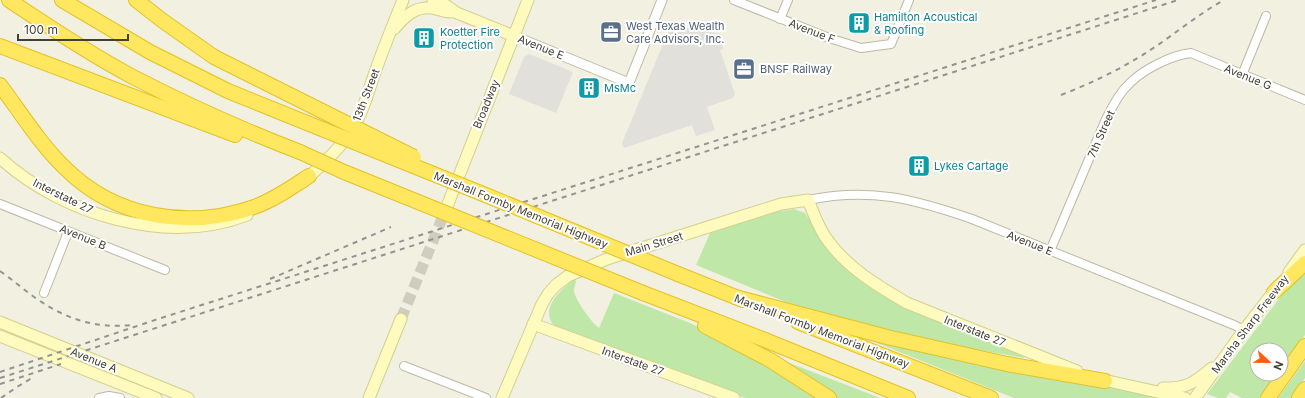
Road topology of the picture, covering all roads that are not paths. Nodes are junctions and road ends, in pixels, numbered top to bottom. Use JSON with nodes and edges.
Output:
{"nodes":[{"id":1,"x":9,"y":0,"type":"edge"},
{"id":2,"x":62,"y":0,"type":"edge"},
{"id":3,"x":136,"y":0,"type":"edge"},
{"id":4,"x":403,"y":0,"type":"edge"},
{"id":5,"x":433,"y":0,"type":"edge"},
{"id":6,"x":528,"y":0,"type":"edge"},
{"id":7,"x":662,"y":0,"type":"edge"},
{"id":8,"x":734,"y":0,"type":"edge"},
{"id":9,"x":788,"y":0,"type":"edge"},
{"id":10,"x":909,"y":0,"type":"edge"},
{"id":11,"x":456,"y":13,"type":"junction"},
{"id":12,"x":1266,"y":16,"type":"dead end"},
{"id":13,"x":780,"y":19,"type":"junction"},
{"id":14,"x":388,"y":36,"type":"junction"},
{"id":15,"x":514,"y":36,"type":"junction"},
{"id":16,"x":0,"y":46,"type":"edge"},
{"id":17,"x":1191,"y":54,"type":"joint"},
{"id":18,"x":1242,"y":75,"type":"junction"},
{"id":19,"x":0,"y":85,"type":"edge"},
{"id":20,"x":1305,"y":100,"type":"edge"},
{"id":21,"x":297,"y":155,"type":"junction"},
{"id":22,"x":0,"y":158,"type":"edge"},
{"id":23,"x":309,"y":176,"type":"junction"},
{"id":24,"x":488,"y":196,"type":"junction"},
{"id":25,"x":808,"y":200,"type":"junction"},
{"id":26,"x":0,"y":204,"type":"edge"},
{"id":27,"x":446,"y":209,"type":"tunnel mouth"},
{"id":28,"x":68,"y":232,"type":"junction"},
{"id":29,"x":1305,"y":250,"type":"edge"},
{"id":30,"x":1050,"y":251,"type":"junction"},
{"id":31,"x":1305,"y":263,"type":"edge"},
{"id":32,"x":165,"y":270,"type":"dead end"},
{"id":33,"x":1274,"y":292,"type":"junction"},
{"id":34,"x":44,"y":293,"type":"dead end"},
{"id":35,"x":643,"y":293,"type":"junction"},
{"id":36,"x":735,"y":297,"type":"junction"},
{"id":37,"x":401,"y":319,"type":"tunnel mouth"},
{"id":38,"x":0,"y":322,"type":"edge"},
{"id":39,"x":533,"y":324,"type":"junction"},
{"id":40,"x":1244,"y":330,"type":"junction"},
{"id":41,"x":0,"y":336,"type":"edge"},
{"id":42,"x":1305,"y":346,"type":"edge"},
{"id":43,"x":1223,"y":359,"type":"junction"},
{"id":44,"x":404,"y":366,"type":"dead end"},
{"id":45,"x":1105,"y":381,"type":"junction"},
{"id":46,"x":1142,"y":388,"type":"junction"},
{"id":47,"x":1305,"y":390,"type":"edge"},
{"id":48,"x":98,"y":398,"type":"edge"},
{"id":49,"x":120,"y":398,"type":"edge"},
{"id":50,"x":156,"y":398,"type":"edge"},
{"id":51,"x":188,"y":398,"type":"edge"},
{"id":52,"x":369,"y":398,"type":"edge"},
{"id":53,"x":485,"y":398,"type":"edge"},
{"id":54,"x":502,"y":398,"type":"edge"},
{"id":55,"x":734,"y":398,"type":"edge"},
{"id":56,"x":829,"y":398,"type":"edge"},
{"id":57,"x":908,"y":398,"type":"edge"},
{"id":58,"x":991,"y":398,"type":"edge"},
{"id":59,"x":1185,"y":398,"type":"edge"},
{"id":60,"x":1195,"y":398,"type":"edge"},
{"id":61,"x":1268,"y":398,"type":"edge"},
{"id":62,"x":1299,"y":398,"type":"edge"}],
"edges":[{"from":1,"to":21,"type":"highway"},
{"from":2,"to":24,"type":"highway","name":"Marshall Formby Memorial Highway","bridge":true},
{"from":3,"to":24,"type":"highway","bridge":true},
{"from":4,"to":14,"type":"main road","name":"13th Street"},
{"from":5,"to":11,"type":"main road","name":"Avenue E"},
{"from":6,"to":15,"type":"main road","name":"Broadway"},
{"from":7,"to":15,"type":"street","name":"Avenue E"},
{"from":8,"to":13,"type":"street","name":"Avenue F"},
{"from":9,"to":13,"type":"street"},
{"from":10,"to":13,"type":"street","name":"Avenue F"},
{"from":11,"to":14,"type":"main road"},
{"from":11,"to":15,"type":"main road","name":"Avenue E"},
{"from":12,"to":18,"type":"street"},
{"from":14,"to":23,"type":"main road","name":"13th Street"},
{"from":15,"to":27,"type":"main road","name":"Broadway"},
{"from":16,"to":21,"type":"highway"},
{"from":17,"to":18,"type":"street","name":"Avenue G"},
{"from":17,"to":30,"type":"street","name":"7th Street"},
{"from":18,"to":20,"type":"street","name":"Avenue G"},
{"from":19,"to":23,"type":"highway"},
{"from":21,"to":35,"type":"highway","bridge":true},
{"from":22,"to":23,"type":"main road","name":"Interstate 27"},
{"from":24,"to":36,"type":"highway","name":"Marshall Formby Memorial Highway","bridge":true},
{"from":25,"to":30,"type":"street","name":"Avenue E"},
{"from":25,"to":39,"type":"main road","name":"Main Street"},
{"from":25,"to":45,"type":"main road","name":"Interstate 27"},
{"from":26,"to":28,"type":"street","name":"Avenue B"},
{"from":28,"to":32,"type":"street","name":"Avenue B"},
{"from":28,"to":34,"type":"street"},
{"from":29,"to":33,"type":"main road","name":"Marsha Sharp Freeway"},
{"from":30,"to":40,"type":"street","name":"Avenue E"},
{"from":31,"to":33,"type":"highway"},
{"from":33,"to":40,"type":"main road","name":"Marsha Sharp Freeway"},
{"from":35,"to":56,"type":"highway"},
{"from":35,"to":57,"type":"highway"},
{"from":36,"to":45,"type":"highway"},
{"from":36,"to":58,"type":"highway","name":"Marshall Formby Memorial Highway"},
{"from":37,"to":52,"type":"main road"},
{"from":38,"to":51,"type":"main road","name":"Avenue A"},
{"from":39,"to":54,"type":"main road","name":"Main Street"},
{"from":39,"to":55,"type":"main road","name":"Interstate 27"},
{"from":40,"to":43,"type":"main road","name":"Marsha Sharp Freeway"},
{"from":41,"to":50,"type":"main road","name":"Avenue A"},
{"from":42,"to":61,"type":"highway"},
{"from":43,"to":46,"type":"main road"},
{"from":43,"to":60,"type":"main road","name":"Marsha Sharp Freeway"},
{"from":44,"to":53,"type":"street"},
{"from":45,"to":46,"type":"main road","name":"Interstate 27"},
{"from":46,"to":59,"type":"main road","name":"Interstate 27"},
{"from":47,"to":62,"type":"highway"},
{"from":48,"to":49,"type":"street"}]}
